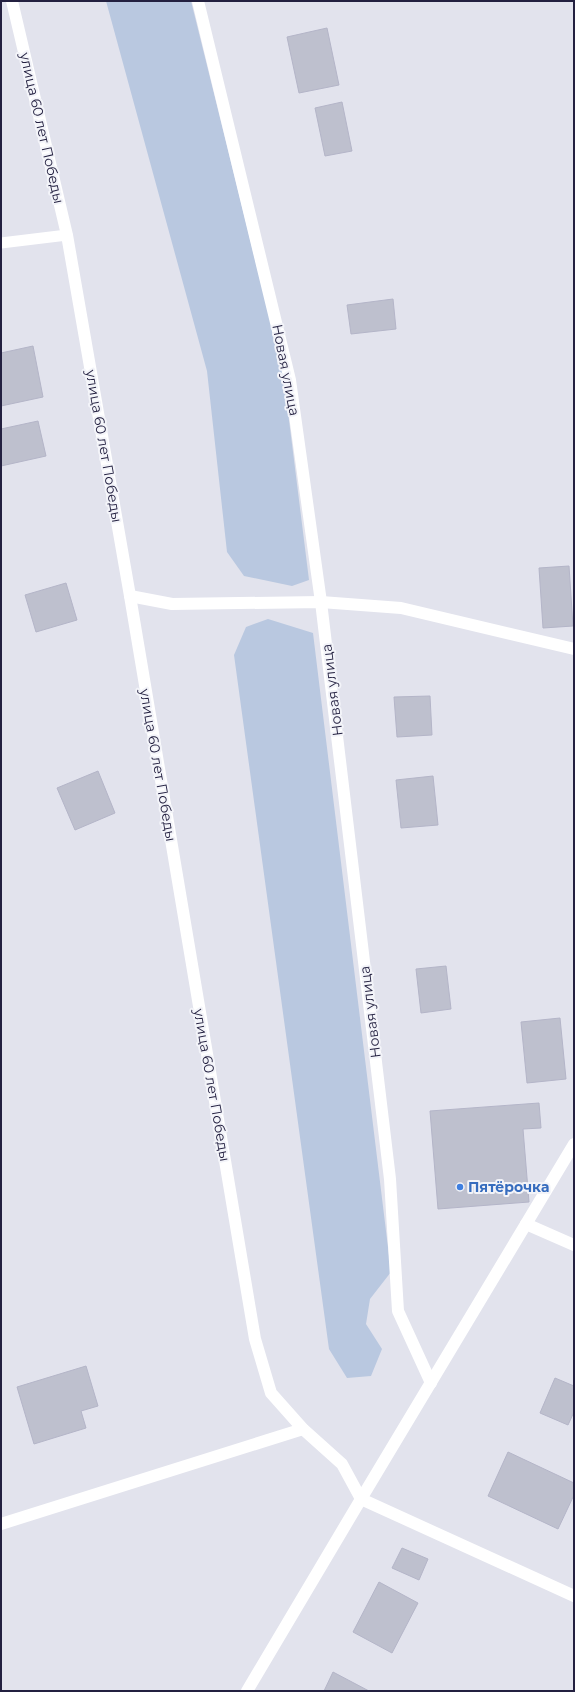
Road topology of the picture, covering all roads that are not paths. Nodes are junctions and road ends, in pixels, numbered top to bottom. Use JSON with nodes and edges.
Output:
{"nodes":[{"id":1,"x":12,"y":1,"type":"edge"},
{"id":2,"x":198,"y":1,"type":"edge"},
{"id":3,"x":67,"y":236,"type":"junction"},
{"id":4,"x":1,"y":243,"type":"edge"},
{"id":5,"x":130,"y":596,"type":"junction"},
{"id":6,"x":321,"y":602,"type":"junction"},
{"id":7,"x":574,"y":649,"type":"edge"},
{"id":8,"x":574,"y":1144,"type":"edge"},
{"id":9,"x":526,"y":1224,"type":"junction"},
{"id":10,"x":574,"y":1245,"type":"edge"},
{"id":11,"x":431,"y":1383,"type":"junction"},
{"id":12,"x":303,"y":1429,"type":"junction"},
{"id":13,"x":361,"y":1499,"type":"junction"},
{"id":14,"x":1,"y":1524,"type":"edge"},
{"id":15,"x":574,"y":1596,"type":"edge"},
{"id":16,"x":247,"y":1691,"type":"edge"}],
"edges":[{"from":1,"to":3,"type":"street","name":"улица 60 лет Победы"},
{"from":2,"to":6,"type":"street","name":"Новая улица"},
{"from":3,"to":4,"type":"lane"},
{"from":3,"to":5,"type":"street","name":"улица 60 лет Победы"},
{"from":5,"to":6,"type":"street"},
{"from":5,"to":12,"type":"street","name":"улица 60 лет Победы"},
{"from":6,"to":7,"type":"street"},
{"from":6,"to":11,"type":"street","name":"Новая улица"},
{"from":8,"to":9,"type":"street"},
{"from":9,"to":10,"type":"street"},
{"from":9,"to":11,"type":"street"},
{"from":11,"to":13,"type":"street"},
{"from":12,"to":13,"type":"street","name":"улица 60 лет Победы"},
{"from":12,"to":14,"type":"street"},
{"from":13,"to":15,"type":"street"},
{"from":13,"to":16,"type":"street"}]}
